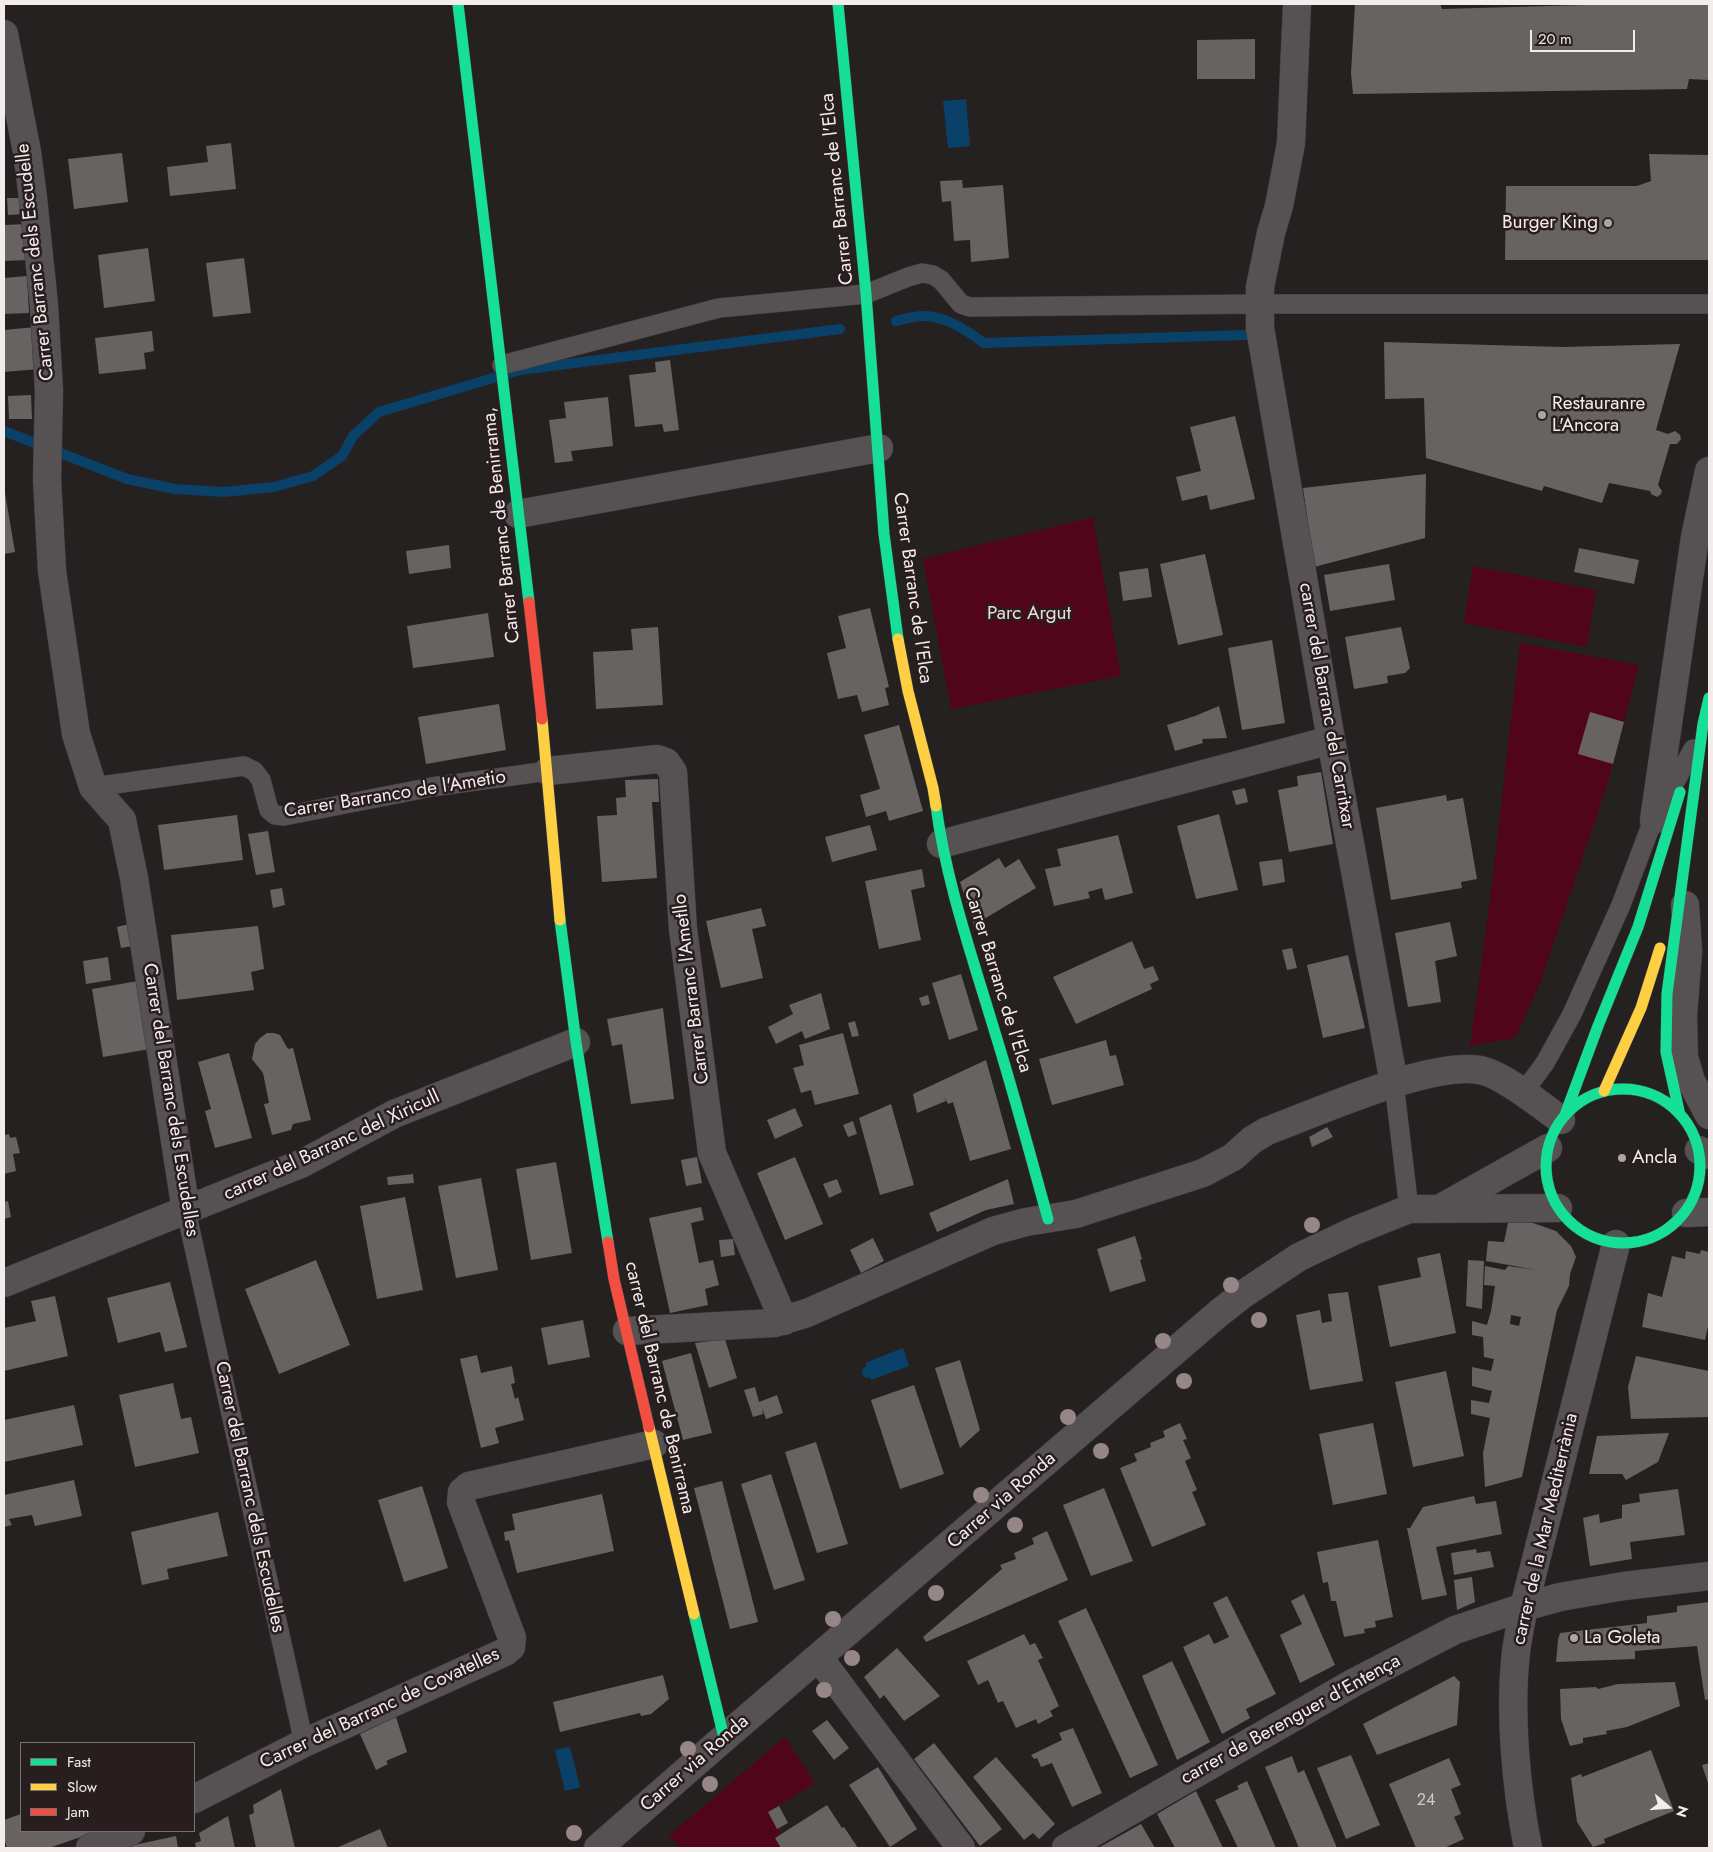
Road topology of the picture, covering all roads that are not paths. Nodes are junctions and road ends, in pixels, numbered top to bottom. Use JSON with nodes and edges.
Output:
{"nodes":[{"id":1,"x":458,"y":4,"type":"edge"},
{"id":2,"x":838,"y":4,"type":"edge"},
{"id":3,"x":1297,"y":4,"type":"edge"},
{"id":4,"x":4,"y":34,"type":"edge"},
{"id":5,"x":866,"y":294,"type":"junction"},
{"id":6,"x":1709,"y":304,"type":"edge"},
{"id":7,"x":1259,"y":316,"type":"junction"},
{"id":8,"x":502,"y":365,"type":"junction"},
{"id":9,"x":879,"y":448,"type":"junction"},
{"id":10,"x":47,"y":463,"type":"joint"},
{"id":11,"x":1709,"y":471,"type":"edge"},
{"id":12,"x":518,"y":514,"type":"junction"},
{"id":13,"x":1709,"y":698,"type":"edge"},
{"id":14,"x":1703,"y":724,"type":"junction"},
{"id":15,"x":1331,"y":740,"type":"junction"},
{"id":16,"x":1693,"y":749,"type":"junction"},
{"id":17,"x":548,"y":771,"type":"junction"},
{"id":18,"x":93,"y":787,"type":"junction"},
{"id":19,"x":1654,"y":820,"type":"junction"},
{"id":20,"x":941,"y":844,"type":"junction"},
{"id":21,"x":1683,"y":877,"type":"junction"},
{"id":22,"x":576,"y":1042,"type":"junction"},
{"id":23,"x":1394,"y":1083,"type":"junction"},
{"id":24,"x":1604,"y":1091,"type":"junction"},
{"id":25,"x":1523,"y":1093,"type":"junction"},
{"id":26,"x":1679,"y":1111,"type":"junction"},
{"id":27,"x":1709,"y":1115,"type":"edge"},
{"id":28,"x":1563,"y":1117,"type":"junction"},
{"id":29,"x":1548,"y":1148,"type":"junction"},
{"id":30,"x":1704,"y":1153,"type":"edge"},
{"id":31,"x":1558,"y":1208,"type":"junction"},
{"id":32,"x":1409,"y":1209,"type":"junction"},
{"id":33,"x":1437,"y":1210,"type":"junction"},
{"id":34,"x":186,"y":1211,"type":"junction"},
{"id":35,"x":1697,"y":1212,"type":"edge"},
{"id":36,"x":1048,"y":1219,"type":"junction"},
{"id":37,"x":1616,"y":1244,"type":"junction"},
{"id":38,"x":4,"y":1283,"type":"edge"},
{"id":39,"x":784,"y":1321,"type":"junction"},
{"id":40,"x":627,"y":1331,"type":"junction"},
{"id":41,"x":654,"y":1444,"type":"junction"},
{"id":42,"x":1709,"y":1576,"type":"edge"},
{"id":43,"x":1524,"y":1607,"type":"junction"},
{"id":44,"x":819,"y":1658,"type":"junction"},
{"id":45,"x":724,"y":1738,"type":"junction"},
{"id":46,"x":304,"y":1743,"type":"junction"},
{"id":47,"x":195,"y":1798,"type":"edge"},
{"id":48,"x":129,"y":1832,"type":"edge"},
{"id":49,"x":90,"y":1848,"type":"edge"},
{"id":50,"x":598,"y":1848,"type":"edge"},
{"id":51,"x":961,"y":1848,"type":"edge"},
{"id":52,"x":1066,"y":1848,"type":"edge"},
{"id":53,"x":1528,"y":1848,"type":"edge"}],
"edges":[{"from":1,"to":8,"type":"street","name":"Carrer Barranc de Benirrama,"},
{"from":2,"to":5,"type":"street","name":"Carrer Barranc de l'Elca"},
{"from":3,"to":7,"type":"street","name":"carrer del Barranc del Carritxar"},
{"from":4,"to":10,"type":"street","name":"Carrer Barranc dels Escudelle"},
{"from":5,"to":7,"type":"lane"},
{"from":5,"to":8,"type":"lane"},
{"from":5,"to":9,"type":"street","name":"Carrer Barranc de l'Elca"},
{"from":6,"to":7,"type":"lane"},
{"from":7,"to":15,"type":"street","name":"carrer del Barranc del Carritxar"},
{"from":8,"to":12,"type":"street","name":"Carrer Barranc de Benirrama,"},
{"from":9,"to":12,"type":"street"},
{"from":9,"to":20,"type":"street","name":"Carrer Barranc de l'Elca"},
{"from":10,"to":18,"type":"street","name":"Carrer del Barranc dels Escudelles"},
{"from":11,"to":19,"type":"street"},
{"from":12,"to":17,"type":"street","name":"Carrer Barranc de Benirrama,"},
{"from":13,"to":14,"type":"street"},
{"from":14,"to":16,"type":"street"},
{"from":14,"to":21,"type":"street"},
{"from":15,"to":20,"type":"street"},
{"from":15,"to":23,"type":"street","name":"carrer del Barranc del Carritxar"},
{"from":16,"to":19,"type":"lane"},
{"from":16,"to":28,"type":"street"},
{"from":17,"to":18,"type":"lane","name":"Carrer Barranco de l'Ametio"},
{"from":17,"to":22,"type":"street","name":"Carrer Barranc de Benirrama,"},
{"from":17,"to":39,"type":"street","name":"Carrer Barranc l'Ametllo"},
{"from":18,"to":34,"type":"street","name":"Carrer del Barranc dels Escudelles"},
{"from":19,"to":25,"type":"lane"},
{"from":20,"to":36,"type":"street","name":"Carrer Barranc de l'Elca"},
{"from":21,"to":24,"type":"street"},
{"from":21,"to":26,"type":"street"},
{"from":21,"to":27,"type":"street"},
{"from":22,"to":34,"type":"street","name":"carrer del Barranc del Xiricull"},
{"from":22,"to":40,"type":"street","name":"carrer del Barranc de Benirrama"},
{"from":23,"to":25,"type":"street"},
{"from":23,"to":32,"type":"lane"},
{"from":23,"to":36,"type":"street"},
{"from":24,"to":26,"type":"street"},
{"from":24,"to":28,"type":"street"},
{"from":25,"to":28,"type":"street"},
{"from":26,"to":30,"type":"street"},
{"from":28,"to":29,"type":"street"},
{"from":29,"to":31,"type":"street"},
{"from":29,"to":33,"type":"street"},
{"from":30,"to":35,"type":"street"},
{"from":31,"to":33,"type":"street","name":"Carrer via Ronda"},
{"from":31,"to":37,"type":"street"},
{"from":32,"to":33,"type":"street","name":"Carrer via Ronda"},
{"from":32,"to":44,"type":"street","name":"Carrer via Ronda"},
{"from":34,"to":38,"type":"street","name":"carrer del Barranc del Xiricull"},
{"from":34,"to":46,"type":"lane","name":"Carrer del Barranc dels Escudelles"},
{"from":35,"to":37,"type":"street"},
{"from":36,"to":39,"type":"street"},
{"from":37,"to":43,"type":"street","name":"carrer de la Mar Mediterrània"},
{"from":39,"to":40,"type":"street"},
{"from":40,"to":41,"type":"street","name":"carrer del Barranc de Benirrama"},
{"from":41,"to":45,"type":"street","name":"carrer del Barranc de Benirrama"},
{"from":41,"to":46,"type":"street","name":"Carrer del Barranc de Covatelles"},
{"from":42,"to":43,"type":"street","name":"carrer de Berenguer d'Entença"},
{"from":43,"to":52,"type":"street","name":"carrer de Berenguer d'Entença"},
{"from":43,"to":53,"type":"street","name":"carrer de la Mar Mediterrània"},
{"from":44,"to":45,"type":"street","name":"Carrer via Ronda"},
{"from":44,"to":51,"type":"street"},
{"from":45,"to":50,"type":"street","name":"Carrer via Ronda"},
{"from":46,"to":47,"type":"street","name":"Carrer del Barranc de Covatelles"},
{"from":48,"to":49,"type":"street"}]}
